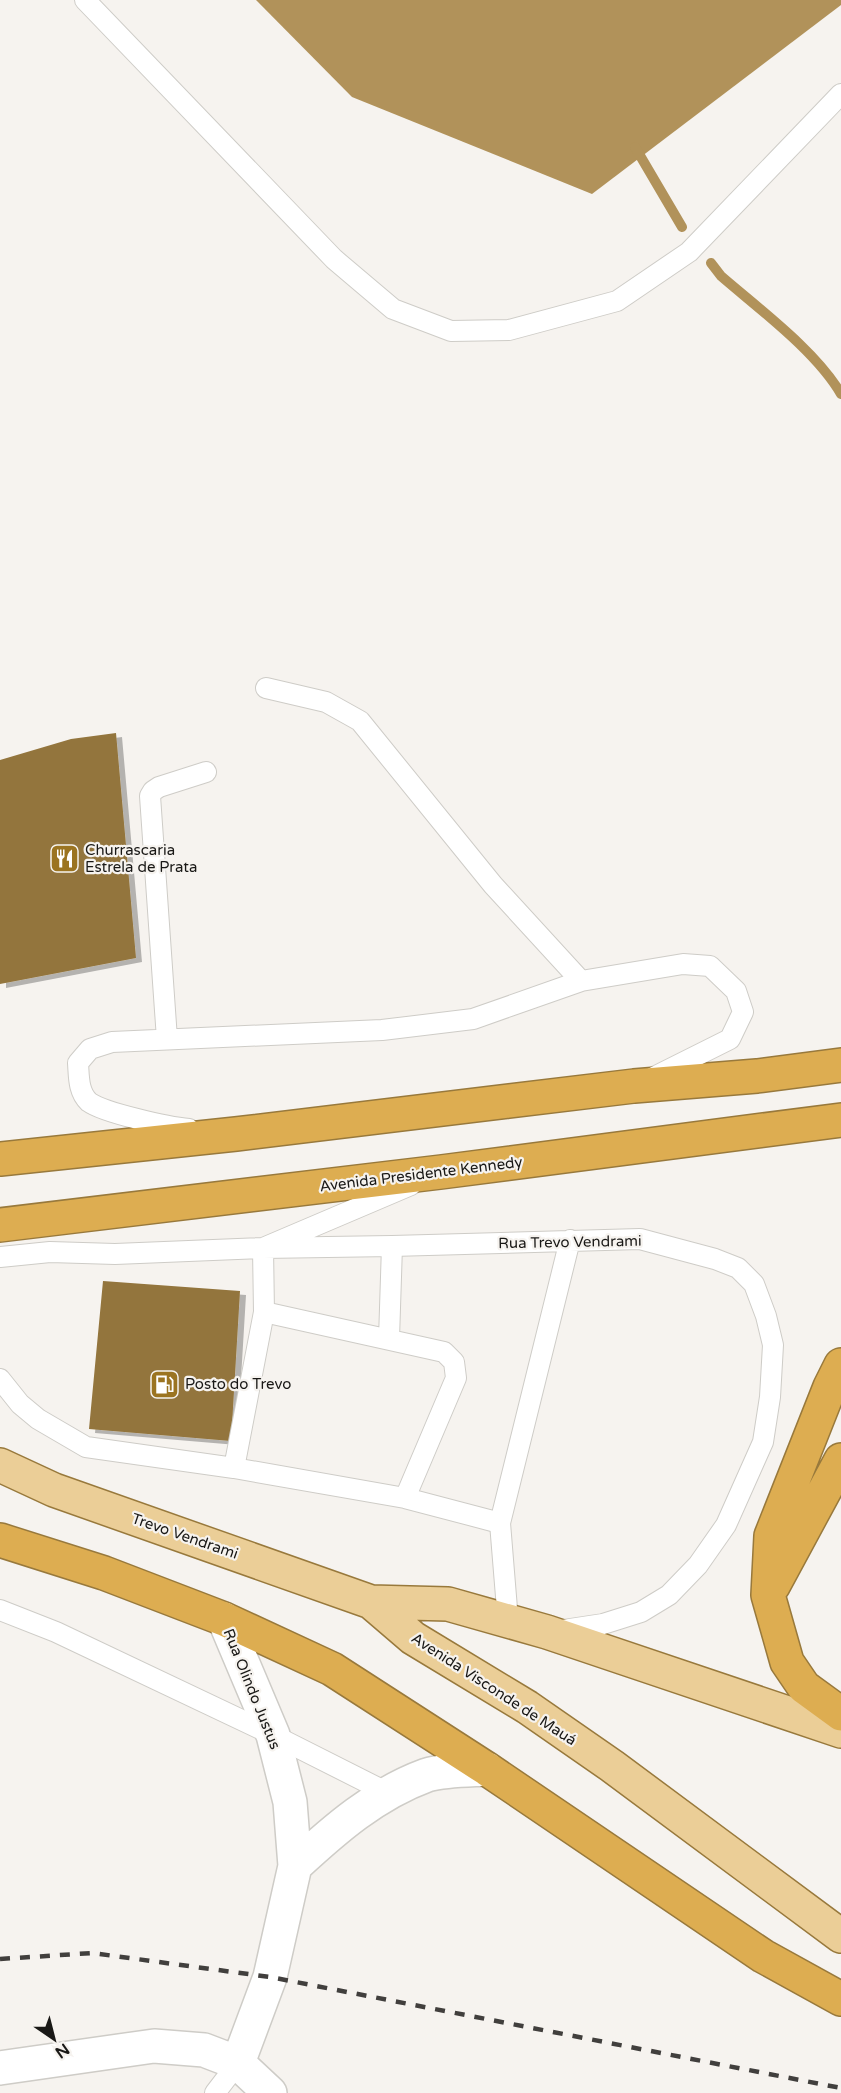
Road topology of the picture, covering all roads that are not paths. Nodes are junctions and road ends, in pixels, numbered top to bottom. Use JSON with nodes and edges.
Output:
{"nodes":[{"id":1,"x":85,"y":0,"type":"edge"},
{"id":2,"x":841,"y":94,"type":"edge"},
{"id":3,"x":266,"y":688,"type":"dead end"},
{"id":4,"x":206,"y":772,"type":"dead end"},
{"id":5,"x":581,"y":981,"type":"junction"},
{"id":6,"x":167,"y":1039,"type":"junction"},
{"id":7,"x":841,"y":1065,"type":"edge"},
{"id":8,"x":634,"y":1086,"type":"junction"},
{"id":9,"x":841,"y":1120,"type":"edge"},
{"id":10,"x":236,"y":1134,"type":"junction"},
{"id":11,"x":2,"y":1158,"type":"edge"},
{"id":12,"x":441,"y":1172,"type":"junction"},
{"id":13,"x":0,"y":1226,"type":"edge"},
{"id":14,"x":570,"y":1240,"type":"junction"},
{"id":15,"x":392,"y":1246,"type":"junction"},
{"id":16,"x":263,"y":1248,"type":"junction"},
{"id":17,"x":0,"y":1257,"type":"edge"},
{"id":18,"x":264,"y":1312,"type":"junction"},
{"id":19,"x":389,"y":1339,"type":"junction"},
{"id":20,"x":841,"y":1365,"type":"edge"},
{"id":21,"x":0,"y":1379,"type":"edge"},
{"id":22,"x":841,"y":1460,"type":"edge"},
{"id":23,"x":0,"y":1465,"type":"edge"},
{"id":24,"x":234,"y":1468,"type":"junction"},
{"id":25,"x":405,"y":1498,"type":"junction"},
{"id":26,"x":500,"y":1523,"type":"junction"},
{"id":27,"x":0,"y":1540,"type":"edge"},
{"id":28,"x":768,"y":1595,"type":"junction"},
{"id":29,"x":371,"y":1602,"type":"junction"},
{"id":30,"x":0,"y":1610,"type":"edge"},
{"id":31,"x":224,"y":1619,"type":"junction"},
{"id":32,"x":508,"y":1621,"type":"junction"},
{"id":33,"x":547,"y":1632,"type":"junction"},
{"id":34,"x":841,"y":1714,"type":"edge"},
{"id":35,"x":841,"y":1731,"type":"edge"},
{"id":36,"x":273,"y":1735,"type":"junction"},
{"id":37,"x":487,"y":1769,"type":"junction"},
{"id":38,"x":388,"y":1793,"type":"junction"},
{"id":39,"x":295,"y":1866,"type":"junction"},
{"id":40,"x":841,"y":1936,"type":"edge"},
{"id":41,"x":841,"y":1999,"type":"edge"},
{"id":42,"x":238,"y":2063,"type":"junction"},
{"id":43,"x":0,"y":2068,"type":"edge"},
{"id":44,"x":215,"y":2093,"type":"edge"},
{"id":45,"x":270,"y":2093,"type":"edge"}],
"edges":[{"from":1,"to":2,"type":"lane"},
{"from":3,"to":5,"type":"lane"},
{"from":4,"to":6,"type":"lane"},
{"from":5,"to":6,"type":"lane"},
{"from":5,"to":8,"type":"lane"},
{"from":6,"to":10,"type":"lane"},
{"from":7,"to":8,"type":"highway"},
{"from":8,"to":10,"type":"highway"},
{"from":9,"to":12,"type":"highway","name":"Avenida Presidente Kennedy"},
{"from":10,"to":11,"type":"highway"},
{"from":12,"to":13,"type":"highway","name":"Avenida Presidente Kennedy"},
{"from":12,"to":16,"type":"lane"},
{"from":14,"to":15,"type":"lane","name":"Rua Trevo Vendrami"},
{"from":14,"to":26,"type":"lane"},
{"from":14,"to":33,"type":"lane","name":"Rua Trevo Vendrami"},
{"from":15,"to":16,"type":"lane","name":"Rua Trevo Vendrami"},
{"from":15,"to":19,"type":"lane"},
{"from":16,"to":17,"type":"lane","name":"Rua Trevo Vendrami"},
{"from":16,"to":18,"type":"lane"},
{"from":18,"to":19,"type":"lane"},
{"from":18,"to":24,"type":"lane"},
{"from":19,"to":25,"type":"lane"},
{"from":20,"to":28,"type":"highway"},
{"from":21,"to":24,"type":"lane"},
{"from":22,"to":28,"type":"highway"},
{"from":23,"to":29,"type":"main road","name":"Trevo Vendrami"},
{"from":24,"to":25,"type":"lane"},
{"from":25,"to":26,"type":"lane"},
{"from":26,"to":32,"type":"lane"},
{"from":27,"to":31,"type":"highway"},
{"from":28,"to":34,"type":"highway"},
{"from":29,"to":32,"type":"main road"},
{"from":29,"to":40,"type":"main road","name":"Avenida Visconde de Mauá"},
{"from":30,"to":36,"type":"lane"},
{"from":31,"to":36,"type":"street","name":"Rua Olindo Justus"},
{"from":31,"to":37,"type":"highway"},
{"from":32,"to":33,"type":"main road"},
{"from":33,"to":35,"type":"main road"},
{"from":36,"to":38,"type":"lane"},
{"from":36,"to":39,"type":"street","name":"Rua Olindo Justus"},
{"from":37,"to":38,"type":"street"},
{"from":37,"to":41,"type":"highway"},
{"from":38,"to":39,"type":"street"},
{"from":39,"to":42,"type":"street","name":"Rua Olindo Justus"},
{"from":42,"to":43,"type":"street"},
{"from":42,"to":44,"type":"lane"},
{"from":42,"to":45,"type":"street"}]}
